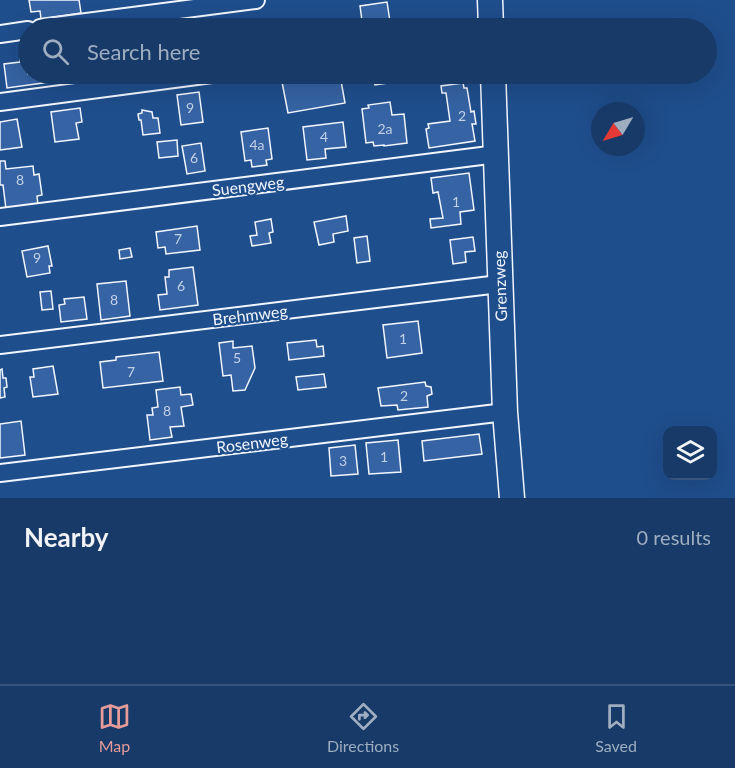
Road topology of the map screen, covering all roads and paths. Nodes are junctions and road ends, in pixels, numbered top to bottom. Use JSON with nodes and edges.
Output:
{"nodes":[{"id":1,"x":256,"y":0,"type":"edge"},
{"id":2,"x":490,"y":0,"type":"edge"},
{"id":3,"x":117,"y":18,"type":"edge"},
{"id":4,"x":491,"y":18,"type":"edge"},
{"id":5,"x":18,"y":31,"type":"edge"},
{"id":6,"x":0,"y":34,"type":"edge"},
{"id":7,"x":136,"y":84,"type":"edge"},
{"id":8,"x":494,"y":84,"type":"edge"},
{"id":9,"x":0,"y":102,"type":"edge"},
{"id":10,"x":497,"y":154,"type":"junction"},
{"id":11,"x":0,"y":217,"type":"edge"},
{"id":12,"x":499,"y":284,"type":"junction"},
{"id":13,"x":0,"y":345,"type":"edge"},
{"id":14,"x":505,"y":412,"type":"junction"},
{"id":15,"x":0,"y":473,"type":"edge"},
{"id":16,"x":512,"y":498,"type":"edge"}],
"edges":[{"from":1,"to":3,"type":"street"},
{"from":2,"to":4,"type":"street"},
{"from":5,"to":6,"type":"street"},
{"from":7,"to":9,"type":"street"},
{"from":8,"to":10,"type":"street","name":"Grenzweg"},
{"from":10,"to":11,"type":"street","name":"Suengweg"},
{"from":10,"to":12,"type":"street","name":"Grenzweg"},
{"from":12,"to":13,"type":"street","name":"Brehmweg"},
{"from":12,"to":14,"type":"street","name":"Grenzweg"},
{"from":14,"to":15,"type":"street","name":"Rosenweg"},
{"from":14,"to":16,"type":"street","name":"Grenzweg"}]}
